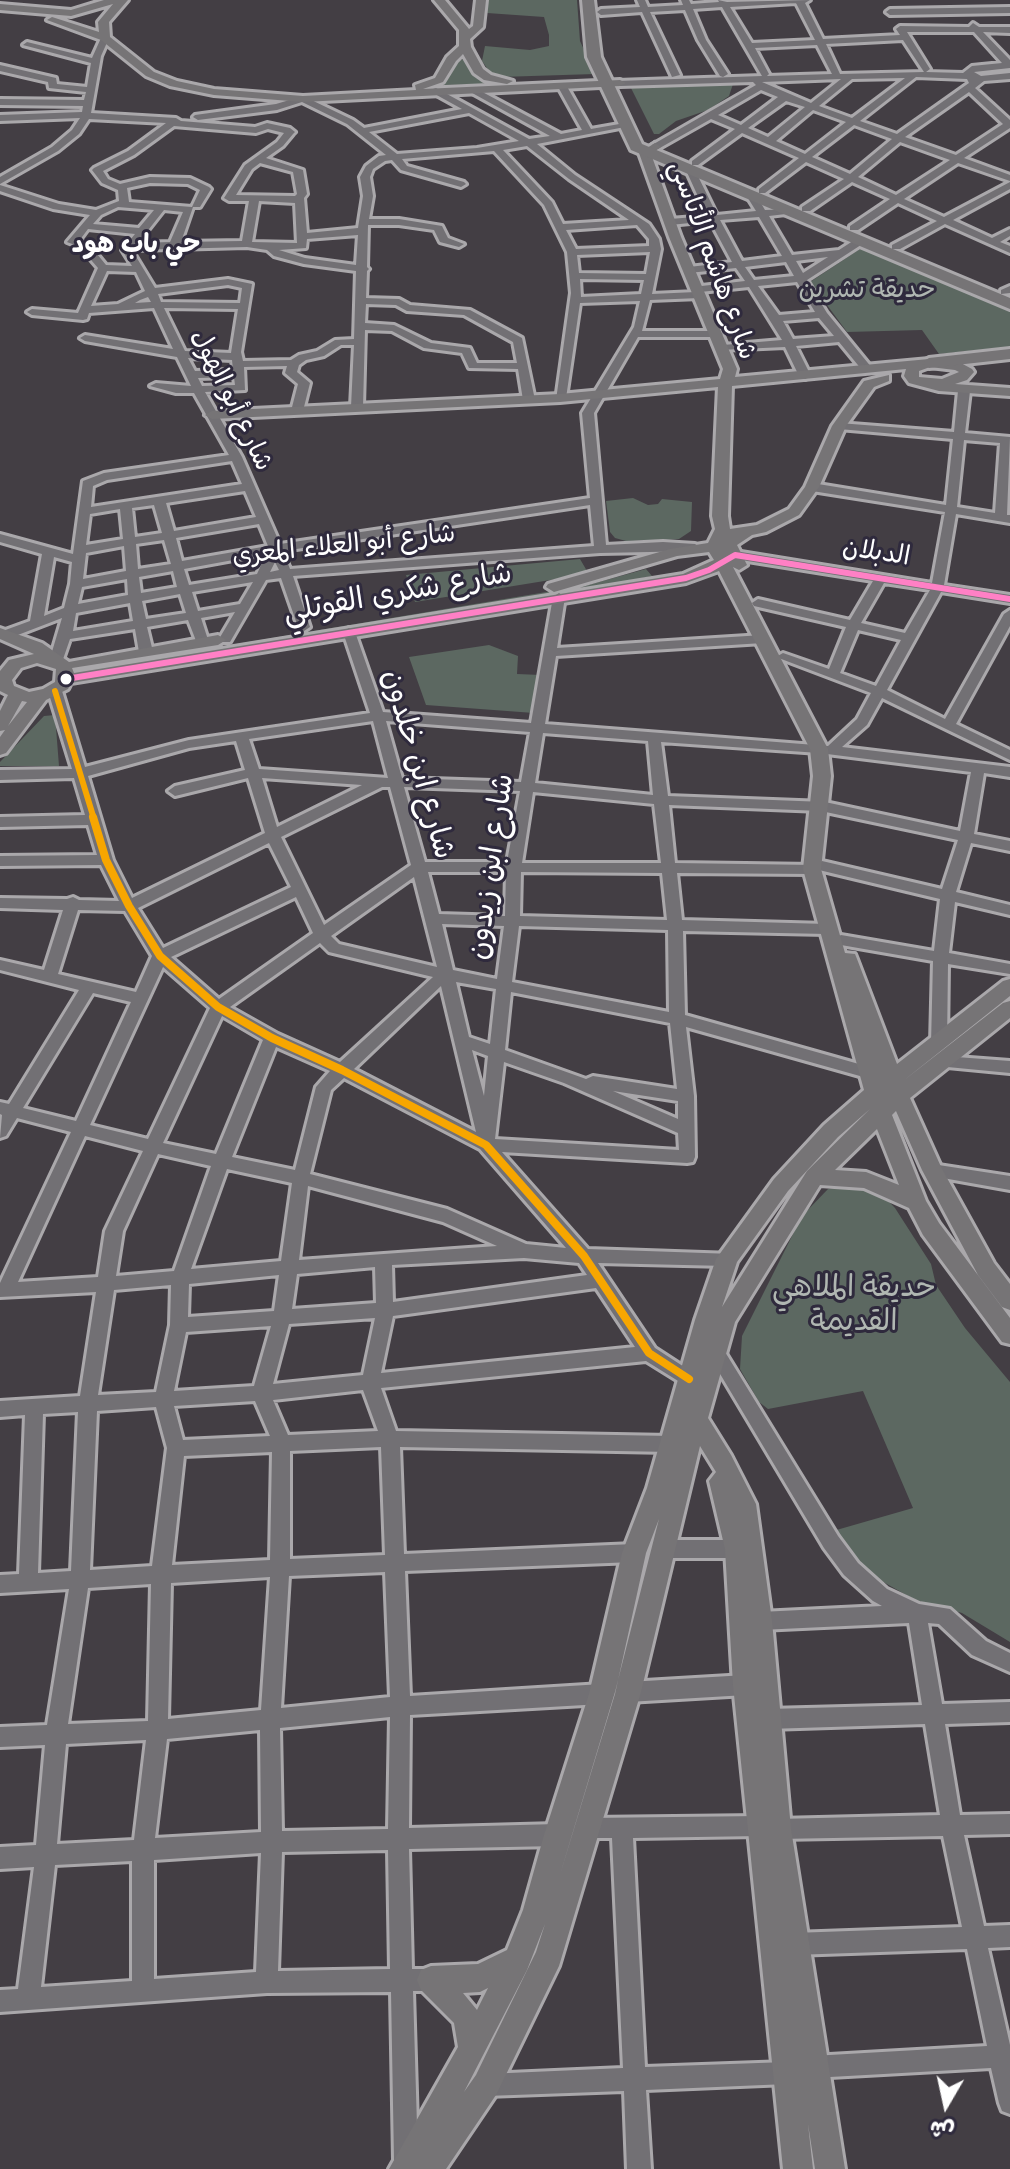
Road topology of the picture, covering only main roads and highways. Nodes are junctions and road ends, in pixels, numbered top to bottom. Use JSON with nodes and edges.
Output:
{"nodes":[{"id":1,"x":116,"y":0,"type":"edge"},
{"id":2,"x":123,"y":0,"type":"edge"},
{"id":3,"x":439,"y":0,"type":"edge"},
{"id":4,"x":481,"y":0,"type":"edge"},
{"id":5,"x":588,"y":0,"type":"edge"},
{"id":6,"x":96,"y":4,"type":"edge"},
{"id":7,"x":601,"y":6,"type":"edge"},
{"id":8,"x":0,"y":9,"type":"edge"},
{"id":9,"x":105,"y":38,"type":"junction"},
{"id":10,"x":465,"y":42,"type":"junction"},
{"id":11,"x":612,"y":80,"type":"junction"},
{"id":12,"x":437,"y":85,"type":"junction"},
{"id":13,"x":650,"y":150,"type":"junction"},
{"id":14,"x":757,"y":193,"type":"junction"},
{"id":15,"x":857,"y":234,"type":"junction"},
{"id":16,"x":1009,"y":295,"type":"edge"},
{"id":17,"x":1010,"y":357,"type":"edge"},
{"id":18,"x":929,"y":363,"type":"junction"},
{"id":19,"x":967,"y":372,"type":"junction"},
{"id":20,"x":884,"y":378,"type":"junction"},
{"id":21,"x":927,"y":384,"type":"junction"},
{"id":22,"x":726,"y":387,"type":"junction"},
{"id":23,"x":1005,"y":391,"type":"edge"},
{"id":24,"x":594,"y":399,"type":"junction"},
{"id":25,"x":1010,"y":408,"type":"edge"},
{"id":26,"x":212,"y":415,"type":"road end"},
{"id":27,"x":220,"y":428,"type":"road end"},
{"id":28,"x":718,"y":550,"type":"junction"},
{"id":29,"x":2,"y":639,"type":"edge"},
{"id":30,"x":4,"y":666,"type":"edge"},
{"id":31,"x":55,"y":675,"type":"junction"},
{"id":32,"x":10,"y":700,"type":"edge"},
{"id":33,"x":0,"y":726,"type":"edge"},
{"id":34,"x":0,"y":749,"type":"edge"},
{"id":35,"x":825,"y":750,"type":"junction"},
{"id":36,"x":1010,"y":986,"type":"edge"},
{"id":37,"x":1010,"y":1008,"type":"edge"},
{"id":38,"x":941,"y":1053,"type":"junction"},
{"id":39,"x":883,"y":1090,"type":"junction"},
{"id":40,"x":814,"y":1177,"type":"junction"},
{"id":41,"x":916,"y":1202,"type":"junction"},
{"id":42,"x":986,"y":1269,"type":"junction"},
{"id":43,"x":1010,"y":1269,"type":"edge"},
{"id":44,"x":1010,"y":1301,"type":"edge"},
{"id":45,"x":1010,"y":1335,"type":"edge"},
{"id":46,"x":685,"y":1418,"type":"junction"},
{"id":47,"x":769,"y":1828,"type":"junction"},
{"id":48,"x":517,"y":1960,"type":"junction"},
{"id":49,"x":473,"y":2049,"type":"junction"},
{"id":50,"x":799,"y":2070,"type":"junction"},
{"id":51,"x":413,"y":2168,"type":"edge"},
{"id":52,"x":798,"y":2169,"type":"edge"},
{"id":53,"x":830,"y":2169,"type":"edge"}],
"edges":[{"from":1,"to":6,"type":"main road"},
{"from":2,"to":9,"type":"main road"},
{"from":3,"to":10,"type":"main road"},
{"from":4,"to":10,"type":"main road"},
{"from":5,"to":11,"type":"highway"},
{"from":6,"to":8,"type":"main road"},
{"from":7,"to":11,"type":"highway"},
{"from":8,"to":9,"type":"main road"},
{"from":9,"to":12,"type":"main road"},
{"from":10,"to":11,"type":"main road"},
{"from":10,"to":12,"type":"main road"},
{"from":11,"to":12,"type":"main road"},
{"from":11,"to":13,"type":"highway"},
{"from":11,"to":13,"type":"highway"},
{"from":13,"to":14,"type":"highway"},
{"from":13,"to":22,"type":"main road","name":"شارع هاشم الأتاسي"},
{"from":14,"to":15,"type":"highway"},
{"from":14,"to":15,"type":"highway"},
{"from":15,"to":16,"type":"highway"},
{"from":15,"to":16,"type":"highway"},
{"from":17,"to":18,"type":"highway"},
{"from":17,"to":19,"type":"highway"},
{"from":18,"to":19,"type":"main road"},
{"from":18,"to":21,"type":"main road"},
{"from":18,"to":22,"type":"main road"},
{"from":19,"to":21,"type":"main road"},
{"from":19,"to":23,"type":"main road"},
{"from":20,"to":21,"type":"main road"},
{"from":20,"to":22,"type":"main road"},
{"from":20,"to":28,"type":"main road"},
{"from":21,"to":23,"type":"main road"},
{"from":22,"to":24,"type":"main road"},
{"from":22,"to":28,"type":"main road","name":"شارع هاشم الأتاسي"},
{"from":23,"to":25,"type":"main road"},
{"from":24,"to":26,"type":"main road"},
{"from":24,"to":27,"type":"main road"},
{"from":28,"to":31,"type":"main road","name":"شارع شكري القوتلي"},
{"from":28,"to":31,"type":"main road","name":"شارع شكري القوتلي"},
{"from":28,"to":35,"type":"main road"},
{"from":28,"to":35,"type":"main road"},
{"from":29,"to":31,"type":"main road"},
{"from":30,"to":31,"type":"main road"},
{"from":30,"to":32,"type":"main road"},
{"from":31,"to":32,"type":"main road"},
{"from":31,"to":34,"type":"main road"},
{"from":32,"to":33,"type":"main road"},
{"from":35,"to":39,"type":"main road"},
{"from":36,"to":38,"type":"main road"},
{"from":37,"to":38,"type":"main road"},
{"from":38,"to":39,"type":"main road"},
{"from":39,"to":40,"type":"main road"},
{"from":39,"to":41,"type":"main road"},
{"from":39,"to":42,"type":"main road"},
{"from":39,"to":46,"type":"main road"},
{"from":40,"to":41,"type":"main road"},
{"from":40,"to":46,"type":"main road"},
{"from":41,"to":45,"type":"main road"},
{"from":42,"to":43,"type":"main road"},
{"from":42,"to":44,"type":"main road"},
{"from":46,"to":47,"type":"main road"},
{"from":46,"to":47,"type":"main road"},
{"from":46,"to":48,"type":"main road"},
{"from":46,"to":51,"type":"main road"},
{"from":47,"to":50,"type":"main road"},
{"from":47,"to":50,"type":"main road"},
{"from":48,"to":49,"type":"main road"},
{"from":48,"to":49,"type":"main road"},
{"from":49,"to":51,"type":"main road"},
{"from":50,"to":52,"type":"main road"},
{"from":50,"to":53,"type":"main road"}]}
